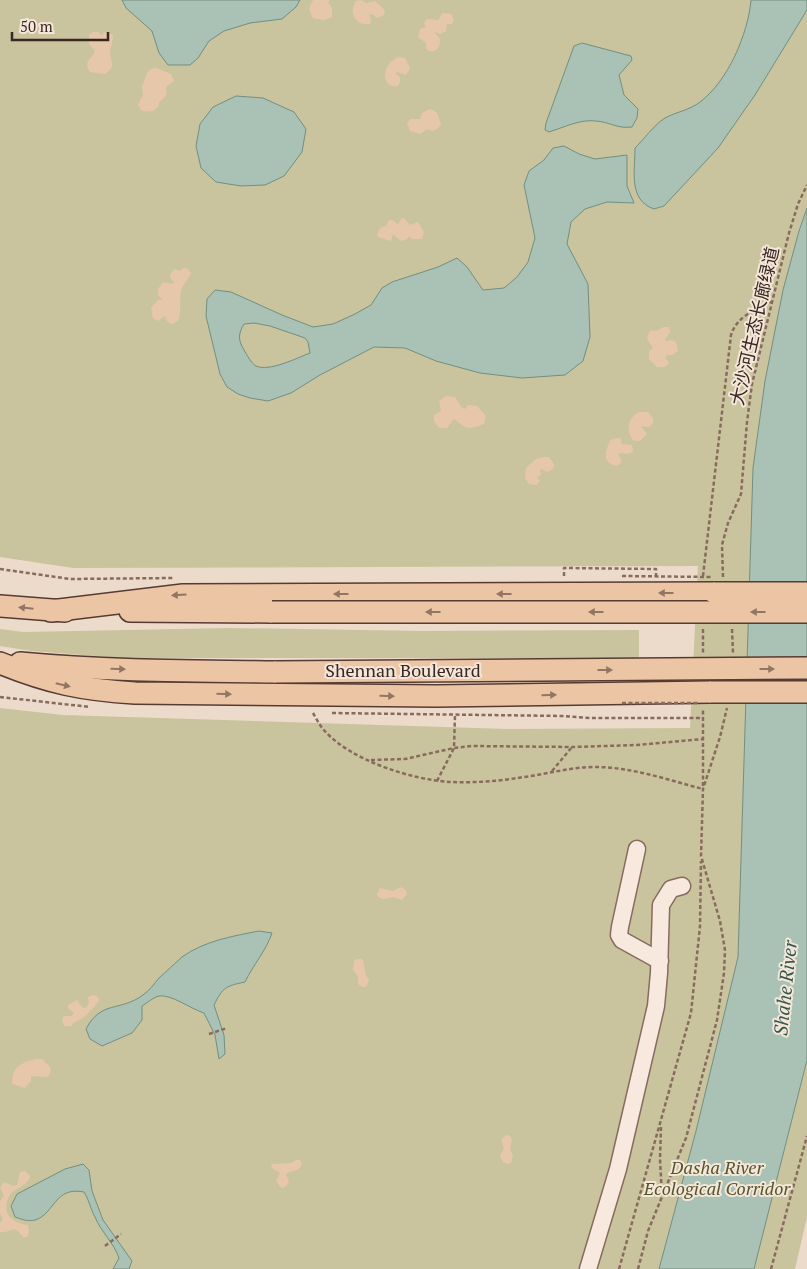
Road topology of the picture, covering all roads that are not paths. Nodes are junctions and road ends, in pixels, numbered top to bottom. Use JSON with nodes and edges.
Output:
{"nodes":[{"id":1,"x":807,"y":593,"type":"edge"},
{"id":2,"x":0,"y":606,"type":"edge"},
{"id":3,"x":52,"y":611,"type":"junction"},
{"id":4,"x":807,"y":612,"type":"edge"},
{"id":5,"x":0,"y":662,"type":"edge"},
{"id":6,"x":807,"y":668,"type":"edge"},
{"id":7,"x":807,"y":692,"type":"edge"},
{"id":8,"x":637,"y":849,"type":"dead end"},
{"id":9,"x":682,"y":886,"type":"dead end"},
{"id":10,"x":660,"y":961,"type":"junction"},
{"id":11,"x":588,"y":1269,"type":"edge"}],
"edges":[{"from":1,"to":3,"type":"main road","one_way":true,"bridge":true},
{"from":3,"to":2,"type":"main road","one_way":true},
{"from":4,"to":3,"type":"main road","one_way":true,"bridge":true},
{"from":5,"to":6,"type":"main road","name":"Shennan Boulevard","one_way":true,"bridge":true},
{"from":5,"to":7,"type":"main road","one_way":true,"bridge":true},
{"from":8,"to":10,"type":"lane"},
{"from":9,"to":10,"type":"lane"},
{"from":10,"to":11,"type":"lane"}]}
